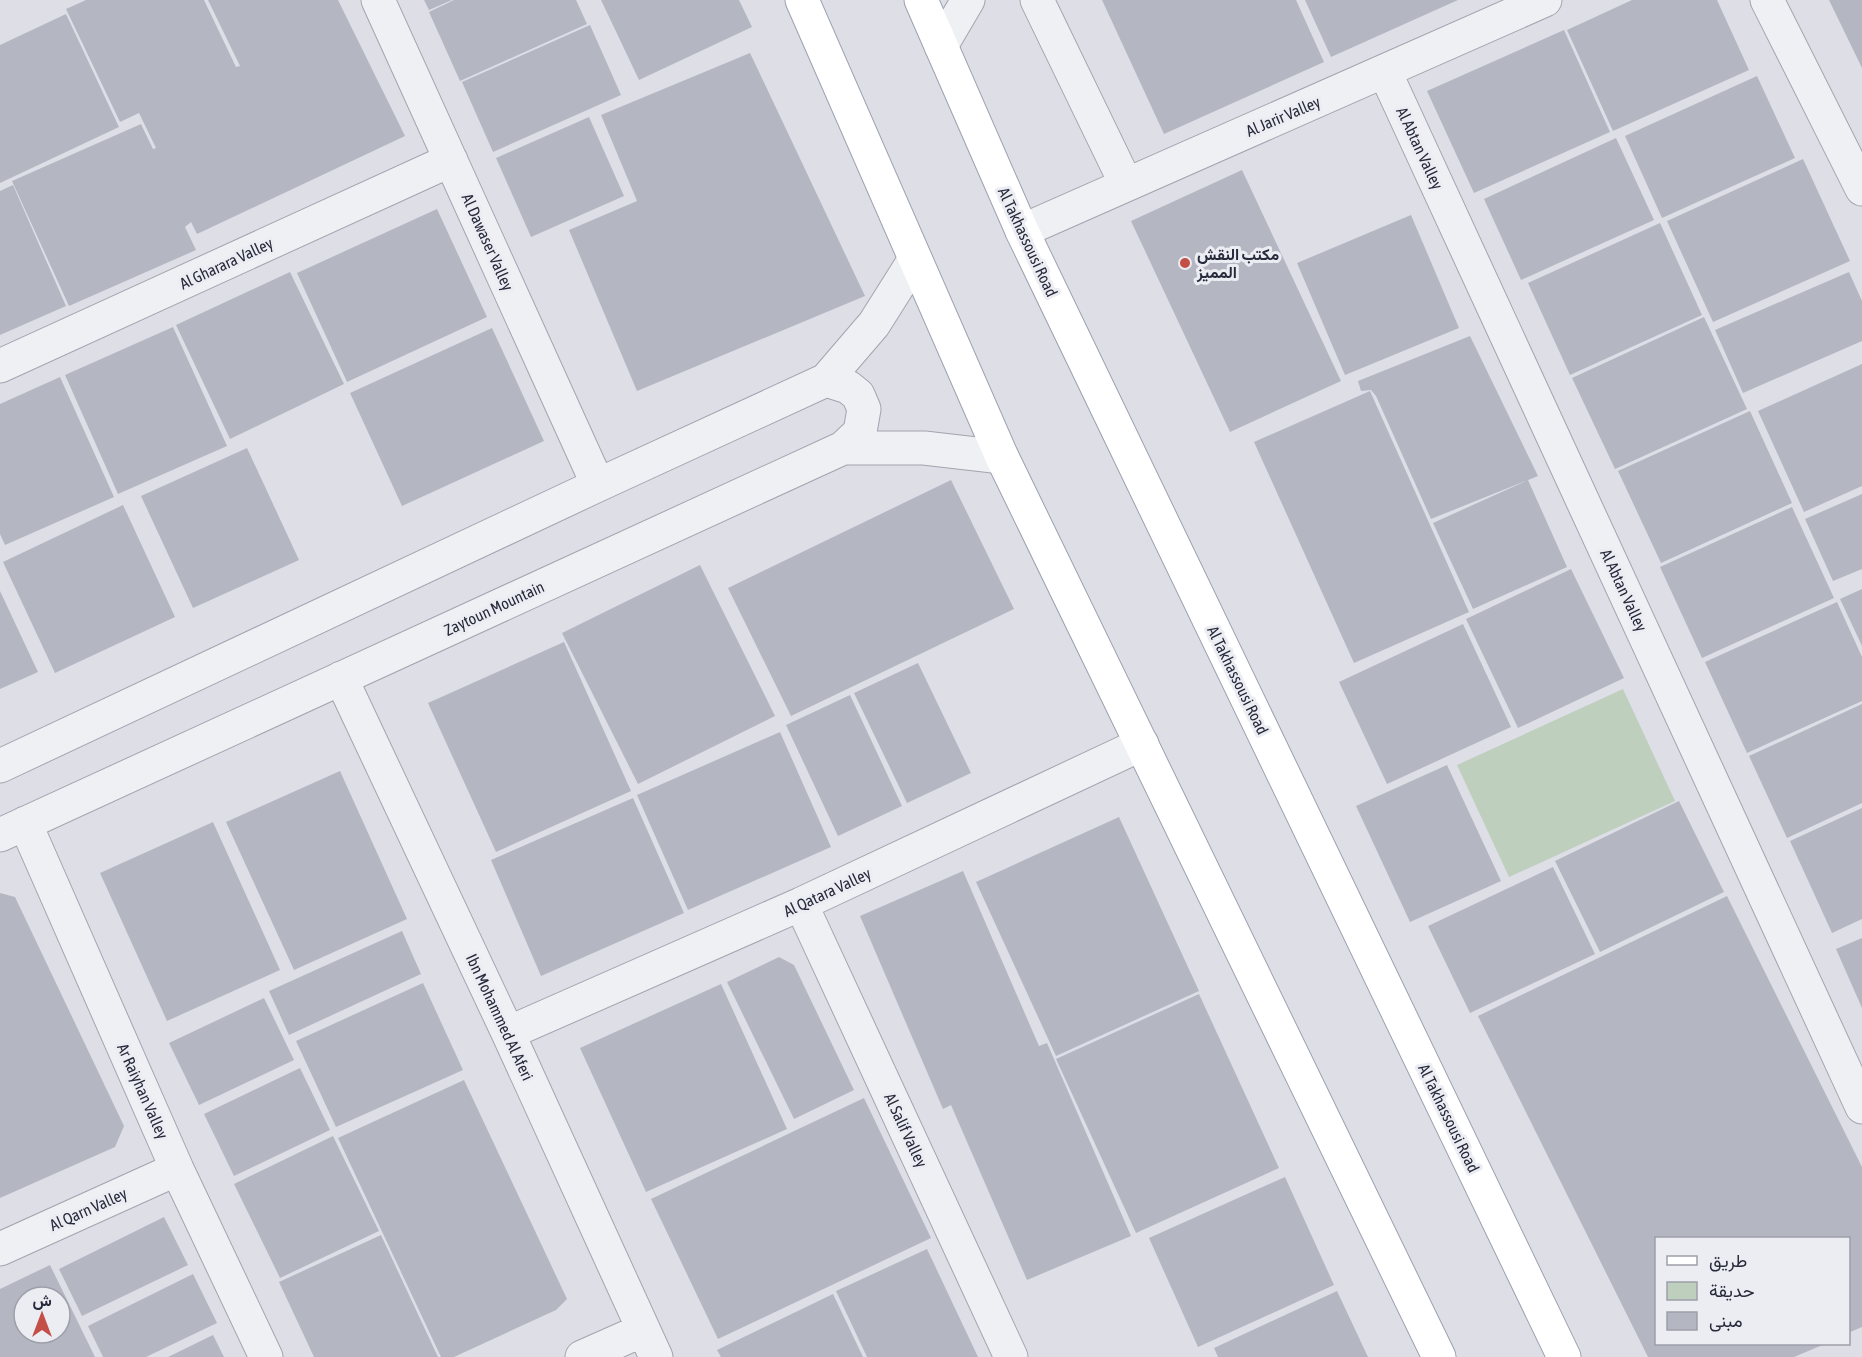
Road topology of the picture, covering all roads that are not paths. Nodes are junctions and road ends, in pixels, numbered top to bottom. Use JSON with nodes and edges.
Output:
{"nodes":[{"id":1,"x":378,"y":0,"type":"edge"},
{"id":2,"x":802,"y":0,"type":"edge"},
{"id":3,"x":921,"y":0,"type":"edge"},
{"id":4,"x":968,"y":0,"type":"edge"},
{"id":5,"x":1037,"y":0,"type":"edge"},
{"id":6,"x":1545,"y":0,"type":"edge"},
{"id":7,"x":1767,"y":0,"type":"edge"},
{"id":8,"x":941,"y":46,"type":"junction"},
{"id":9,"x":1385,"y":72,"type":"junction"},
{"id":10,"x":451,"y":160,"type":"junction"},
{"id":11,"x":1126,"y":184,"type":"junction"},
{"id":12,"x":1862,"y":189,"type":"edge"},
{"id":13,"x":1022,"y":231,"type":"junction"},
{"id":14,"x":915,"y":259,"type":"junction"},
{"id":15,"x":0,"y":366,"type":"edge"},
{"id":16,"x":826,"y":380,"type":"junction"},
{"id":17,"x":843,"y":448,"type":"junction"},
{"id":18,"x":1002,"y":457,"type":"junction"},
{"id":19,"x":598,"y":485,"type":"junction"},
{"id":20,"x":341,"y":678,"type":"junction"},
{"id":21,"x":1142,"y":744,"type":"junction"},
{"id":22,"x":0,"y":765,"type":"edge"},
{"id":23,"x":12,"y":829,"type":"edge"},
{"id":24,"x":801,"y":904,"type":"junction"},
{"id":25,"x":508,"y":1033,"type":"junction"},
{"id":26,"x":1862,"y":1107,"type":"edge"},
{"id":27,"x":177,"y":1169,"type":"junction"},
{"id":28,"x":0,"y":1249,"type":"edge"},
{"id":29,"x":650,"y":1343,"type":"edge"},
{"id":30,"x":266,"y":1357,"type":"edge"},
{"id":31,"x":582,"y":1357,"type":"edge"},
{"id":32,"x":1011,"y":1357,"type":"edge"},
{"id":33,"x":1439,"y":1357,"type":"edge"},
{"id":34,"x":1564,"y":1357,"type":"edge"}],
"edges":[{"from":1,"to":10,"type":"street","name":"Al Dawaser Valley"},
{"from":2,"to":14,"type":"main road"},
{"from":3,"to":8,"type":"main road","name":"Al Takhassousi Road"},
{"from":4,"to":8,"type":"street"},
{"from":5,"to":11,"type":"street"},
{"from":6,"to":9,"type":"street","name":"Al Jarir Valley"},
{"from":7,"to":12,"type":"street"},
{"from":8,"to":13,"type":"main road","name":"Al Takhassousi Road"},
{"from":9,"to":11,"type":"street","name":"Al Jarir Valley"},
{"from":9,"to":26,"type":"street","name":"Al Abtan Valley"},
{"from":10,"to":15,"type":"street","name":"Al Gharara Valley"},
{"from":10,"to":19,"type":"street","name":"Al Dawaser Valley"},
{"from":11,"to":13,"type":"street","name":"Al Jarir Valley"},
{"from":13,"to":34,"type":"main road","name":"Al Takhassousi Road"},
{"from":14,"to":16,"type":"street"},
{"from":14,"to":18,"type":"main road"},
{"from":16,"to":17,"type":"street"},
{"from":16,"to":19,"type":"street"},
{"from":17,"to":18,"type":"street","name":"Zaytoun Mountain"},
{"from":17,"to":20,"type":"street","name":"Zaytoun Mountain"},
{"from":18,"to":21,"type":"main road"},
{"from":19,"to":22,"type":"street"},
{"from":20,"to":23,"type":"street","name":"Zaytoun Mountain"},
{"from":20,"to":25,"type":"street","name":"Ibn Mohammed Al Aferi"},
{"from":21,"to":24,"type":"street","name":"Al Qatara Valley"},
{"from":21,"to":33,"type":"main road"},
{"from":23,"to":27,"type":"street","name":"Ar Raiyhan Valley"},
{"from":24,"to":25,"type":"street","name":"Al Qatara Valley"},
{"from":24,"to":32,"type":"street","name":"Al Salif Valley"},
{"from":25,"to":29,"type":"street","name":"Ibn Mohammed Al Aferi"},
{"from":27,"to":28,"type":"street","name":"Al Qarn Valley"},
{"from":27,"to":30,"type":"street","name":"Ar Raiyhan Valley"},
{"from":29,"to":31,"type":"street"}]}
